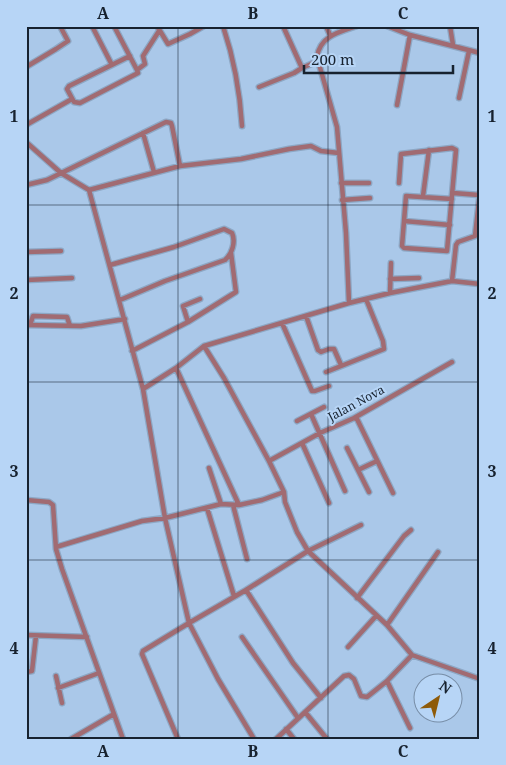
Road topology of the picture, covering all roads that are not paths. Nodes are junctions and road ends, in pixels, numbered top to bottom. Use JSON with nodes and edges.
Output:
{"nodes":[{"id":1,"x":60,"y":26,"type":"edge"},
{"id":2,"x":92,"y":26,"type":"edge"},
{"id":3,"x":114,"y":26,"type":"edge"},
{"id":4,"x":204,"y":26,"type":"edge"},
{"id":5,"x":223,"y":26,"type":"edge"},
{"id":6,"x":284,"y":26,"type":"edge"},
{"id":7,"x":326,"y":26,"type":"edge"},
{"id":8,"x":357,"y":26,"type":"edge"},
{"id":9,"x":387,"y":26,"type":"edge"},
{"id":10,"x":450,"y":26,"type":"edge"},
{"id":11,"x":158,"y":29,"type":"edge"},
{"id":12,"x":330,"y":35,"type":"junction"},
{"id":13,"x":410,"y":35,"type":"junction"},
{"id":14,"x":453,"y":45,"type":"junction"},
{"id":15,"x":469,"y":51,"type":"junction"},
{"id":16,"x":480,"y":53,"type":"edge"},
{"id":17,"x":130,"y":56,"type":"junction"},
{"id":18,"x":318,"y":61,"type":"junction"},
{"id":19,"x":112,"y":65,"type":"junction"},
{"id":20,"x":26,"y":67,"type":"edge"},
{"id":21,"x":302,"y":68,"type":"junction"},
{"id":22,"x":138,"y":70,"type":"junction"},
{"id":23,"x":259,"y":87,"type":"dead end"},
{"id":24,"x":459,"y":98,"type":"dead end"},
{"id":25,"x":72,"y":99,"type":"junction"},
{"id":26,"x":397,"y":105,"type":"dead end"},
{"id":27,"x":26,"y":125,"type":"edge"},
{"id":28,"x":242,"y":126,"type":"dead end"},
{"id":29,"x":143,"y":133,"type":"junction"},
{"id":30,"x":26,"y":142,"type":"edge"},
{"id":31,"x":429,"y":150,"type":"junction"},
{"id":32,"x":339,"y":153,"type":"junction"},
{"id":33,"x":180,"y":166,"type":"junction"},
{"id":34,"x":154,"y":172,"type":"junction"},
{"id":35,"x":61,"y":173,"type":"junction"},
{"id":36,"x":341,"y":183,"type":"junction"},
{"id":37,"x":369,"y":183,"type":"dead end"},
{"id":38,"x":399,"y":183,"type":"dead end"},
{"id":39,"x":26,"y":185,"type":"edge"},
{"id":40,"x":89,"y":190,"type":"junction"},
{"id":41,"x":480,"y":193,"type":"edge"},
{"id":42,"x":423,"y":196,"type":"junction"},
{"id":43,"x":452,"y":196,"type":"junction"},
{"id":44,"x":370,"y":198,"type":"dead end"},
{"id":45,"x":342,"y":200,"type":"junction"},
{"id":46,"x":404,"y":221,"type":"junction"},
{"id":47,"x":450,"y":225,"type":"junction"},
{"id":48,"x":61,"y":251,"type":"dead end"},
{"id":49,"x":26,"y":252,"type":"edge"},
{"id":50,"x":231,"y":253,"type":"junction"},
{"id":51,"x":391,"y":263,"type":"dead end"},
{"id":52,"x":110,"y":265,"type":"junction"},
{"id":53,"x":72,"y":278,"type":"dead end"},
{"id":54,"x":419,"y":278,"type":"dead end"},
{"id":55,"x":390,"y":279,"type":"junction"},
{"id":56,"x":26,"y":280,"type":"edge"},
{"id":57,"x":452,"y":281,"type":"junction"},
{"id":58,"x":480,"y":284,"type":"edge"},
{"id":59,"x":390,"y":293,"type":"junction"},
{"id":60,"x":200,"y":299,"type":"dead end"},
{"id":61,"x":366,"y":299,"type":"junction"},
{"id":62,"x":120,"y":300,"type":"junction"},
{"id":63,"x":349,"y":303,"type":"junction"},
{"id":64,"x":306,"y":316,"type":"junction"},
{"id":65,"x":124,"y":320,"type":"junction"},
{"id":66,"x":188,"y":322,"type":"junction"},
{"id":67,"x":282,"y":323,"type":"junction"},
{"id":68,"x":28,"y":325,"type":"edge"},
{"id":69,"x":70,"y":326,"type":"junction"},
{"id":70,"x":204,"y":346,"type":"junction"},
{"id":71,"x":132,"y":351,"type":"junction"},
{"id":72,"x":452,"y":362,"type":"dead end"},
{"id":73,"x":341,"y":366,"type":"junction"},
{"id":74,"x":176,"y":368,"type":"junction"},
{"id":75,"x":326,"y":372,"type":"dead end"},
{"id":76,"x":329,"y":386,"type":"dead end"},
{"id":77,"x":143,"y":389,"type":"junction"},
{"id":78,"x":324,"y":407,"type":"dead end"},
{"id":79,"x":311,"y":414,"type":"junction"},
{"id":80,"x":354,"y":418,"type":"junction"},
{"id":81,"x":297,"y":422,"type":"dead end"},
{"id":82,"x":320,"y":433,"type":"junction"},
{"id":83,"x":302,"y":443,"type":"junction"},
{"id":84,"x":347,"y":448,"type":"dead end"},
{"id":85,"x":269,"y":461,"type":"junction"},
{"id":86,"x":378,"y":461,"type":"junction"},
{"id":87,"x":209,"y":468,"type":"dead end"},
{"id":88,"x":358,"y":470,"type":"junction"},
{"id":89,"x":345,"y":491,"type":"dead end"},
{"id":90,"x":284,"y":492,"type":"junction"},
{"id":91,"x":369,"y":492,"type":"dead end"},
{"id":92,"x":392,"y":493,"type":"dead end"},
{"id":93,"x":26,"y":500,"type":"edge"},
{"id":94,"x":329,"y":503,"type":"dead end"},
{"id":95,"x":222,"y":504,"type":"junction"},
{"id":96,"x":233,"y":505,"type":"junction"},
{"id":97,"x":239,"y":505,"type":"junction"},
{"id":98,"x":207,"y":508,"type":"junction"},
{"id":99,"x":165,"y":518,"type":"junction"},
{"id":100,"x":361,"y":525,"type":"dead end"},
{"id":101,"x":411,"y":530,"type":"dead end"},
{"id":102,"x":56,"y":547,"type":"junction"},
{"id":103,"x":308,"y":551,"type":"junction"},
{"id":104,"x":438,"y":552,"type":"dead end"},
{"id":105,"x":247,"y":559,"type":"dead end"},
{"id":106,"x":246,"y":590,"type":"junction"},
{"id":107,"x":234,"y":596,"type":"junction"},
{"id":108,"x":357,"y":598,"type":"junction"},
{"id":109,"x":376,"y":616,"type":"junction"},
{"id":110,"x":189,"y":623,"type":"junction"},
{"id":111,"x":387,"y":625,"type":"junction"},
{"id":112,"x":26,"y":635,"type":"edge"},
{"id":113,"x":36,"y":636,"type":"junction"},
{"id":114,"x":87,"y":637,"type":"junction"},
{"id":115,"x":242,"y":637,"type":"dead end"},
{"id":116,"x":348,"y":647,"type":"dead end"},
{"id":117,"x":412,"y":655,"type":"junction"},
{"id":118,"x":26,"y":672,"type":"edge"},
{"id":119,"x":99,"y":673,"type":"junction"},
{"id":120,"x":56,"y":676,"type":"dead end"},
{"id":121,"x":387,"y":680,"type":"junction"},
{"id":122,"x":479,"y":680,"type":"edge"},
{"id":123,"x":58,"y":688,"type":"junction"},
{"id":124,"x":321,"y":698,"type":"junction"},
{"id":125,"x":62,"y":703,"type":"dead end"},
{"id":126,"x":305,"y":712,"type":"junction"},
{"id":127,"x":114,"y":714,"type":"junction"},
{"id":128,"x":298,"y":718,"type":"junction"},
{"id":129,"x":410,"y":728,"type":"dead end"},
{"id":130,"x":286,"y":729,"type":"junction"},
{"id":131,"x":71,"y":739,"type":"edge"},
{"id":132,"x":124,"y":739,"type":"edge"},
{"id":133,"x":178,"y":739,"type":"edge"},
{"id":134,"x":254,"y":739,"type":"edge"},
{"id":135,"x":276,"y":739,"type":"edge"},
{"id":136,"x":294,"y":739,"type":"edge"},
{"id":137,"x":327,"y":739,"type":"edge"}],
"edges":[{"from":1,"to":20,"type":"street"},
{"from":2,"to":19,"type":"street"},
{"from":3,"to":17,"type":"street"},
{"from":4,"to":11,"type":"street"},
{"from":5,"to":28,"type":"street"},
{"from":6,"to":21,"type":"street"},
{"from":7,"to":12,"type":"street"},
{"from":8,"to":12,"type":"street"},
{"from":9,"to":13,"type":"street"},
{"from":10,"to":14,"type":"street"},
{"from":11,"to":22,"type":"street"},
{"from":12,"to":18,"type":"street"},
{"from":13,"to":14,"type":"street"},
{"from":13,"to":26,"type":"street"},
{"from":14,"to":15,"type":"street"},
{"from":15,"to":16,"type":"street"},
{"from":15,"to":24,"type":"street"},
{"from":17,"to":19,"type":"street"},
{"from":17,"to":22,"type":"street"},
{"from":18,"to":21,"type":"street"},
{"from":18,"to":32,"type":"street"},
{"from":19,"to":25,"type":"street"},
{"from":21,"to":23,"type":"street"},
{"from":22,"to":25,"type":"street"},
{"from":25,"to":27,"type":"street"},
{"from":29,"to":33,"type":"street"},
{"from":29,"to":34,"type":"street"},
{"from":29,"to":35,"type":"street"},
{"from":30,"to":35,"type":"street"},
{"from":31,"to":38,"type":"street"},
{"from":31,"to":42,"type":"street"},
{"from":31,"to":43,"type":"street"},
{"from":32,"to":33,"type":"street"},
{"from":32,"to":36,"type":"street"},
{"from":33,"to":34,"type":"street"},
{"from":34,"to":40,"type":"street"},
{"from":35,"to":39,"type":"street"},
{"from":35,"to":40,"type":"street"},
{"from":36,"to":37,"type":"street"},
{"from":36,"to":45,"type":"street"},
{"from":40,"to":52,"type":"street"},
{"from":41,"to":43,"type":"street"},
{"from":41,"to":57,"type":"street"},
{"from":42,"to":43,"type":"street"},
{"from":42,"to":46,"type":"street"},
{"from":43,"to":47,"type":"street"},
{"from":44,"to":45,"type":"street"},
{"from":45,"to":63,"type":"street"},
{"from":46,"to":47,"type":"street"},
{"from":46,"to":47,"type":"street"},
{"from":48,"to":49,"type":"street"},
{"from":50,"to":52,"type":"street"},
{"from":50,"to":62,"type":"street"},
{"from":50,"to":66,"type":"street"},
{"from":51,"to":55,"type":"street"},
{"from":52,"to":62,"type":"street"},
{"from":53,"to":56,"type":"street"},
{"from":54,"to":55,"type":"street"},
{"from":55,"to":59,"type":"street"},
{"from":57,"to":58,"type":"street"},
{"from":57,"to":59,"type":"street"},
{"from":59,"to":61,"type":"street"},
{"from":60,"to":66,"type":"street"},
{"from":61,"to":63,"type":"street"},
{"from":61,"to":73,"type":"street"},
{"from":62,"to":65,"type":"street"},
{"from":63,"to":64,"type":"street"},
{"from":64,"to":67,"type":"street"},
{"from":64,"to":73,"type":"street"},
{"from":65,"to":69,"type":"street"},
{"from":65,"to":71,"type":"street"},
{"from":66,"to":71,"type":"street"},
{"from":67,"to":70,"type":"street"},
{"from":67,"to":76,"type":"street"},
{"from":68,"to":69,"type":"street"},
{"from":68,"to":69,"type":"street"},
{"from":70,"to":74,"type":"street"},
{"from":70,"to":85,"type":"street"},
{"from":71,"to":77,"type":"street"},
{"from":72,"to":80,"type":"street","name":"Jalan Nova"},
{"from":73,"to":75,"type":"street"},
{"from":74,"to":77,"type":"street"},
{"from":74,"to":97,"type":"street"},
{"from":77,"to":99,"type":"street"},
{"from":78,"to":79,"type":"street"},
{"from":79,"to":81,"type":"street"},
{"from":79,"to":82,"type":"street"},
{"from":80,"to":82,"type":"street","name":"Jalan Nova"},
{"from":80,"to":86,"type":"street"},
{"from":82,"to":83,"type":"street","name":"Jalan Nova"},
{"from":82,"to":89,"type":"street"},
{"from":83,"to":85,"type":"street","name":"Jalan Nova"},
{"from":83,"to":94,"type":"street"},
{"from":84,"to":88,"type":"street"},
{"from":85,"to":90,"type":"street"},
{"from":86,"to":88,"type":"street"},
{"from":86,"to":92,"type":"street"},
{"from":87,"to":95,"type":"street"},
{"from":88,"to":91,"type":"street"},
{"from":90,"to":97,"type":"street"},
{"from":90,"to":103,"type":"street"},
{"from":93,"to":102,"type":"street"},
{"from":95,"to":96,"type":"street"},
{"from":95,"to":98,"type":"street"},
{"from":96,"to":97,"type":"street"},
{"from":96,"to":105,"type":"street"},
{"from":98,"to":99,"type":"street"},
{"from":98,"to":107,"type":"street"},
{"from":99,"to":102,"type":"street"},
{"from":99,"to":110,"type":"street"},
{"from":100,"to":103,"type":"street"},
{"from":101,"to":108,"type":"street"},
{"from":102,"to":114,"type":"street"},
{"from":103,"to":106,"type":"street"},
{"from":103,"to":108,"type":"street"},
{"from":104,"to":111,"type":"street"},
{"from":106,"to":107,"type":"street"},
{"from":106,"to":124,"type":"street"},
{"from":107,"to":110,"type":"street"},
{"from":108,"to":109,"type":"street"},
{"from":109,"to":111,"type":"street"},
{"from":109,"to":116,"type":"street"},
{"from":110,"to":133,"type":"street"},
{"from":110,"to":134,"type":"street"},
{"from":111,"to":117,"type":"street"},
{"from":112,"to":113,"type":"street"},
{"from":113,"to":114,"type":"street"},
{"from":113,"to":118,"type":"street"},
{"from":114,"to":119,"type":"street"},
{"from":115,"to":128,"type":"street"},
{"from":117,"to":121,"type":"street"},
{"from":117,"to":122,"type":"street"},
{"from":119,"to":123,"type":"street"},
{"from":119,"to":127,"type":"street"},
{"from":120,"to":123,"type":"street"},
{"from":121,"to":124,"type":"street"},
{"from":121,"to":129,"type":"street"},
{"from":123,"to":125,"type":"street"},
{"from":124,"to":126,"type":"street"},
{"from":126,"to":128,"type":"street"},
{"from":126,"to":137,"type":"street"},
{"from":127,"to":131,"type":"street"},
{"from":127,"to":132,"type":"street"},
{"from":128,"to":130,"type":"street"},
{"from":130,"to":135,"type":"street"},
{"from":130,"to":136,"type":"street"}]}
